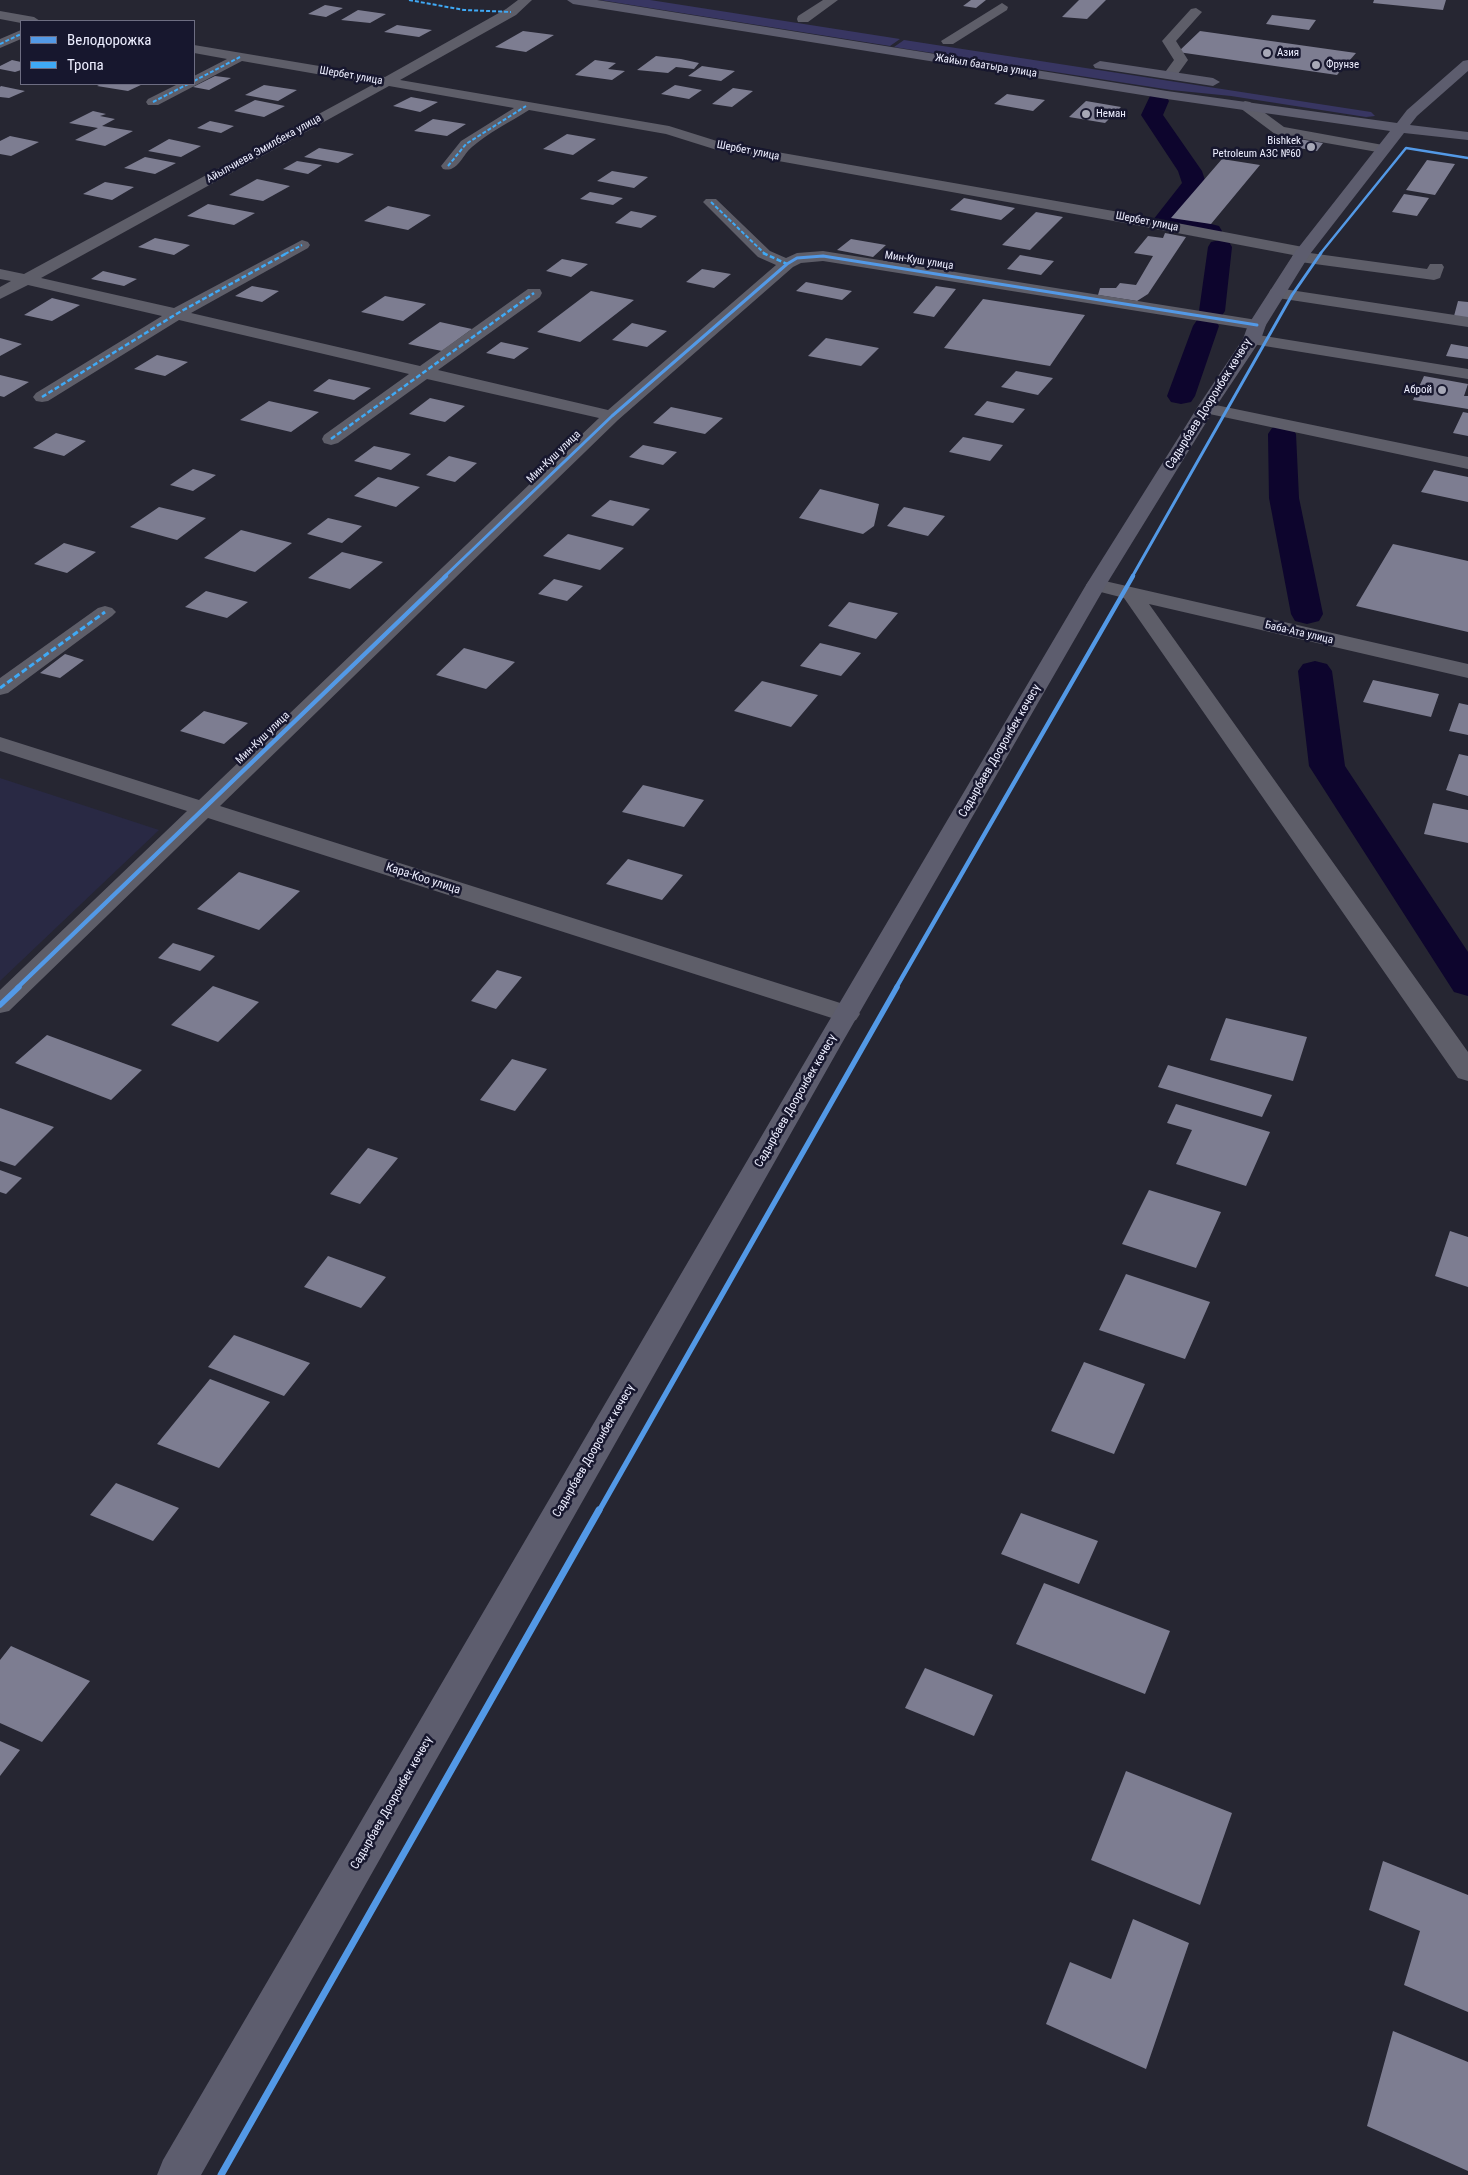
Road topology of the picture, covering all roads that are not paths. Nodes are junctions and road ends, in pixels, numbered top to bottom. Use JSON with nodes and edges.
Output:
{"nodes":[{"id":1,"x":526,"y":0,"type":"edge"},
{"id":2,"x":573,"y":0,"type":"edge"},
{"id":3,"x":814,"y":0,"type":"edge"},
{"id":4,"x":830,"y":1,"type":"edge"},
{"id":5,"x":1002,"y":7,"type":"dead end"},
{"id":6,"x":1196,"y":12,"type":"dead end"},
{"id":7,"x":0,"y":15,"type":"edge"},
{"id":8,"x":798,"y":18,"type":"joint"},
{"id":9,"x":28,"y":20,"type":"edge"},
{"id":10,"x":822,"y":22,"type":"dead end"},
{"id":11,"x":20,"y":34,"type":"edge"},
{"id":12,"x":943,"y":40,"type":"joint"},
{"id":13,"x":0,"y":44,"type":"edge"},
{"id":14,"x":967,"y":44,"type":"dead end"},
{"id":15,"x":195,"y":49,"type":"edge"},
{"id":16,"x":240,"y":57,"type":"junction"},
{"id":17,"x":1083,"y":62,"type":"dead end"},
{"id":18,"x":1468,"y":64,"type":"edge"},
{"id":19,"x":1170,"y":76,"type":"junction"},
{"id":20,"x":195,"y":80,"type":"edge"},
{"id":21,"x":387,"y":82,"type":"junction"},
{"id":22,"x":1227,"y":84,"type":"dead end"},
{"id":23,"x":186,"y":85,"type":"edge"},
{"id":24,"x":152,"y":102,"type":"dead end"},
{"id":25,"x":1245,"y":105,"type":"junction"},
{"id":26,"x":526,"y":106,"type":"junction"},
{"id":27,"x":1404,"y":123,"type":"junction"},
{"id":28,"x":1468,"y":136,"type":"edge"},
{"id":29,"x":448,"y":166,"type":"dead end"},
{"id":30,"x":712,"y":202,"type":"dead end"},
{"id":31,"x":302,"y":245,"type":"dead end"},
{"id":32,"x":1302,"y":254,"type":"junction"},
{"id":33,"x":787,"y":264,"type":"junction"},
{"id":34,"x":1436,"y":267,"type":"dead end"},
{"id":35,"x":0,"y":274,"type":"edge"},
{"id":36,"x":26,"y":279,"type":"junction"},
{"id":37,"x":1280,"y":288,"type":"junction"},
{"id":38,"x":534,"y":293,"type":"dead end"},
{"id":39,"x":0,"y":294,"type":"edge"},
{"id":40,"x":1442,"y":302,"type":"dead end"},
{"id":41,"x":178,"y":313,"type":"junction"},
{"id":42,"x":1468,"y":322,"type":"edge"},
{"id":43,"x":1255,"y":332,"type":"junction"},
{"id":44,"x":423,"y":374,"type":"junction"},
{"id":45,"x":1468,"y":374,"type":"edge"},
{"id":46,"x":42,"y":397,"type":"dead end"},
{"id":47,"x":1206,"y":408,"type":"junction"},
{"id":48,"x":612,"y":416,"type":"junction"},
{"id":49,"x":331,"y":439,"type":"dead end"},
{"id":50,"x":1468,"y":464,"type":"edge"},
{"id":51,"x":1096,"y":585,"type":"junction"},
{"id":52,"x":1131,"y":594,"type":"junction"},
{"id":53,"x":104,"y":612,"type":"dead end"},
{"id":54,"x":1468,"y":671,"type":"edge"},
{"id":55,"x":0,"y":688,"type":"edge"},
{"id":56,"x":0,"y":744,"type":"edge"},
{"id":57,"x":203,"y":809,"type":"junction"},
{"id":58,"x":0,"y":1005,"type":"edge"},
{"id":59,"x":847,"y":1014,"type":"junction"},
{"id":60,"x":1468,"y":1072,"type":"edge"},
{"id":61,"x":178,"y":2175,"type":"edge"}],
"edges":[{"from":1,"to":21,"type":"street","name":"Айылчиева Эмилбека улица"},
{"from":2,"to":25,"type":"main road","name":"Жайыл баатыра улица"},
{"from":3,"to":4,"type":"street"},
{"from":4,"to":8,"type":"street"},
{"from":5,"to":12,"type":"street"},
{"from":6,"to":19,"type":"street"},
{"from":7,"to":9,"type":"street"},
{"from":8,"to":10,"type":"main road"},
{"from":11,"to":13,"type":"street"},
{"from":12,"to":14,"type":"main road","name":"Жайыл баатыра улица"},
{"from":15,"to":16,"type":"street","name":"Шербет улица"},
{"from":16,"to":20,"type":"street"},
{"from":16,"to":21,"type":"street","name":"Шербет улица"},
{"from":17,"to":19,"type":"main road"},
{"from":18,"to":27,"type":"main road","name":"Садырбаев Дооронбек көчөсү"},
{"from":19,"to":22,"type":"main road"},
{"from":21,"to":26,"type":"street","name":"Шербет улица"},
{"from":21,"to":36,"type":"street","name":"Айылчиева Эмилбека улица"},
{"from":23,"to":24,"type":"street"},
{"from":25,"to":27,"type":"main road","name":"Жайыл баатыра улица"},
{"from":25,"to":27,"type":"street"},
{"from":26,"to":29,"type":"street"},
{"from":26,"to":32,"type":"street","name":"Шербет улица"},
{"from":27,"to":28,"type":"main road","name":"Жайыл баатыра улица"},
{"from":27,"to":32,"type":"main road","name":"Садырбаев Дооронбек көчөсү"},
{"from":30,"to":33,"type":"street"},
{"from":31,"to":41,"type":"street"},
{"from":32,"to":34,"type":"street","name":"Шербет улица"},
{"from":32,"to":37,"type":"main road","name":"Садырбаев Дооронбек көчөсү"},
{"from":33,"to":43,"type":"street","name":"Мин-Куш улица"},
{"from":33,"to":48,"type":"street","name":"Мин-Куш улица"},
{"from":35,"to":36,"type":"street"},
{"from":36,"to":39,"type":"street","name":"Айылчиева Эмилбека улица"},
{"from":36,"to":41,"type":"street"},
{"from":37,"to":40,"type":"street"},
{"from":37,"to":42,"type":"street"},
{"from":37,"to":43,"type":"main road","name":"Садырбаев Дооронбек көчөсү"},
{"from":38,"to":44,"type":"street"},
{"from":41,"to":44,"type":"street"},
{"from":41,"to":46,"type":"street"},
{"from":43,"to":45,"type":"street","name":"Мин-Куш улица"},
{"from":43,"to":47,"type":"main road","name":"Садырбаев Дооронбек көчөсү"},
{"from":44,"to":48,"type":"street"},
{"from":44,"to":49,"type":"street"},
{"from":47,"to":50,"type":"street"},
{"from":47,"to":51,"type":"main road","name":"Садырбаев Дооронбек көчөсү"},
{"from":48,"to":57,"type":"street","name":"Мин-Куш улица"},
{"from":51,"to":52,"type":"street","name":"Баба-Ата улица"},
{"from":51,"to":59,"type":"main road","name":"Садырбаев Дооронбек көчөсү"},
{"from":52,"to":54,"type":"street","name":"Баба-Ата улица"},
{"from":52,"to":60,"type":"street"},
{"from":53,"to":55,"type":"street"},
{"from":56,"to":57,"type":"street","name":"Кара-Коо улица"},
{"from":57,"to":58,"type":"street","name":"Мин-Куш улица"},
{"from":57,"to":59,"type":"street","name":"Кара-Коо улица"},
{"from":59,"to":61,"type":"main road","name":"Садырбаев Дооронбек көчөсү"}]}
